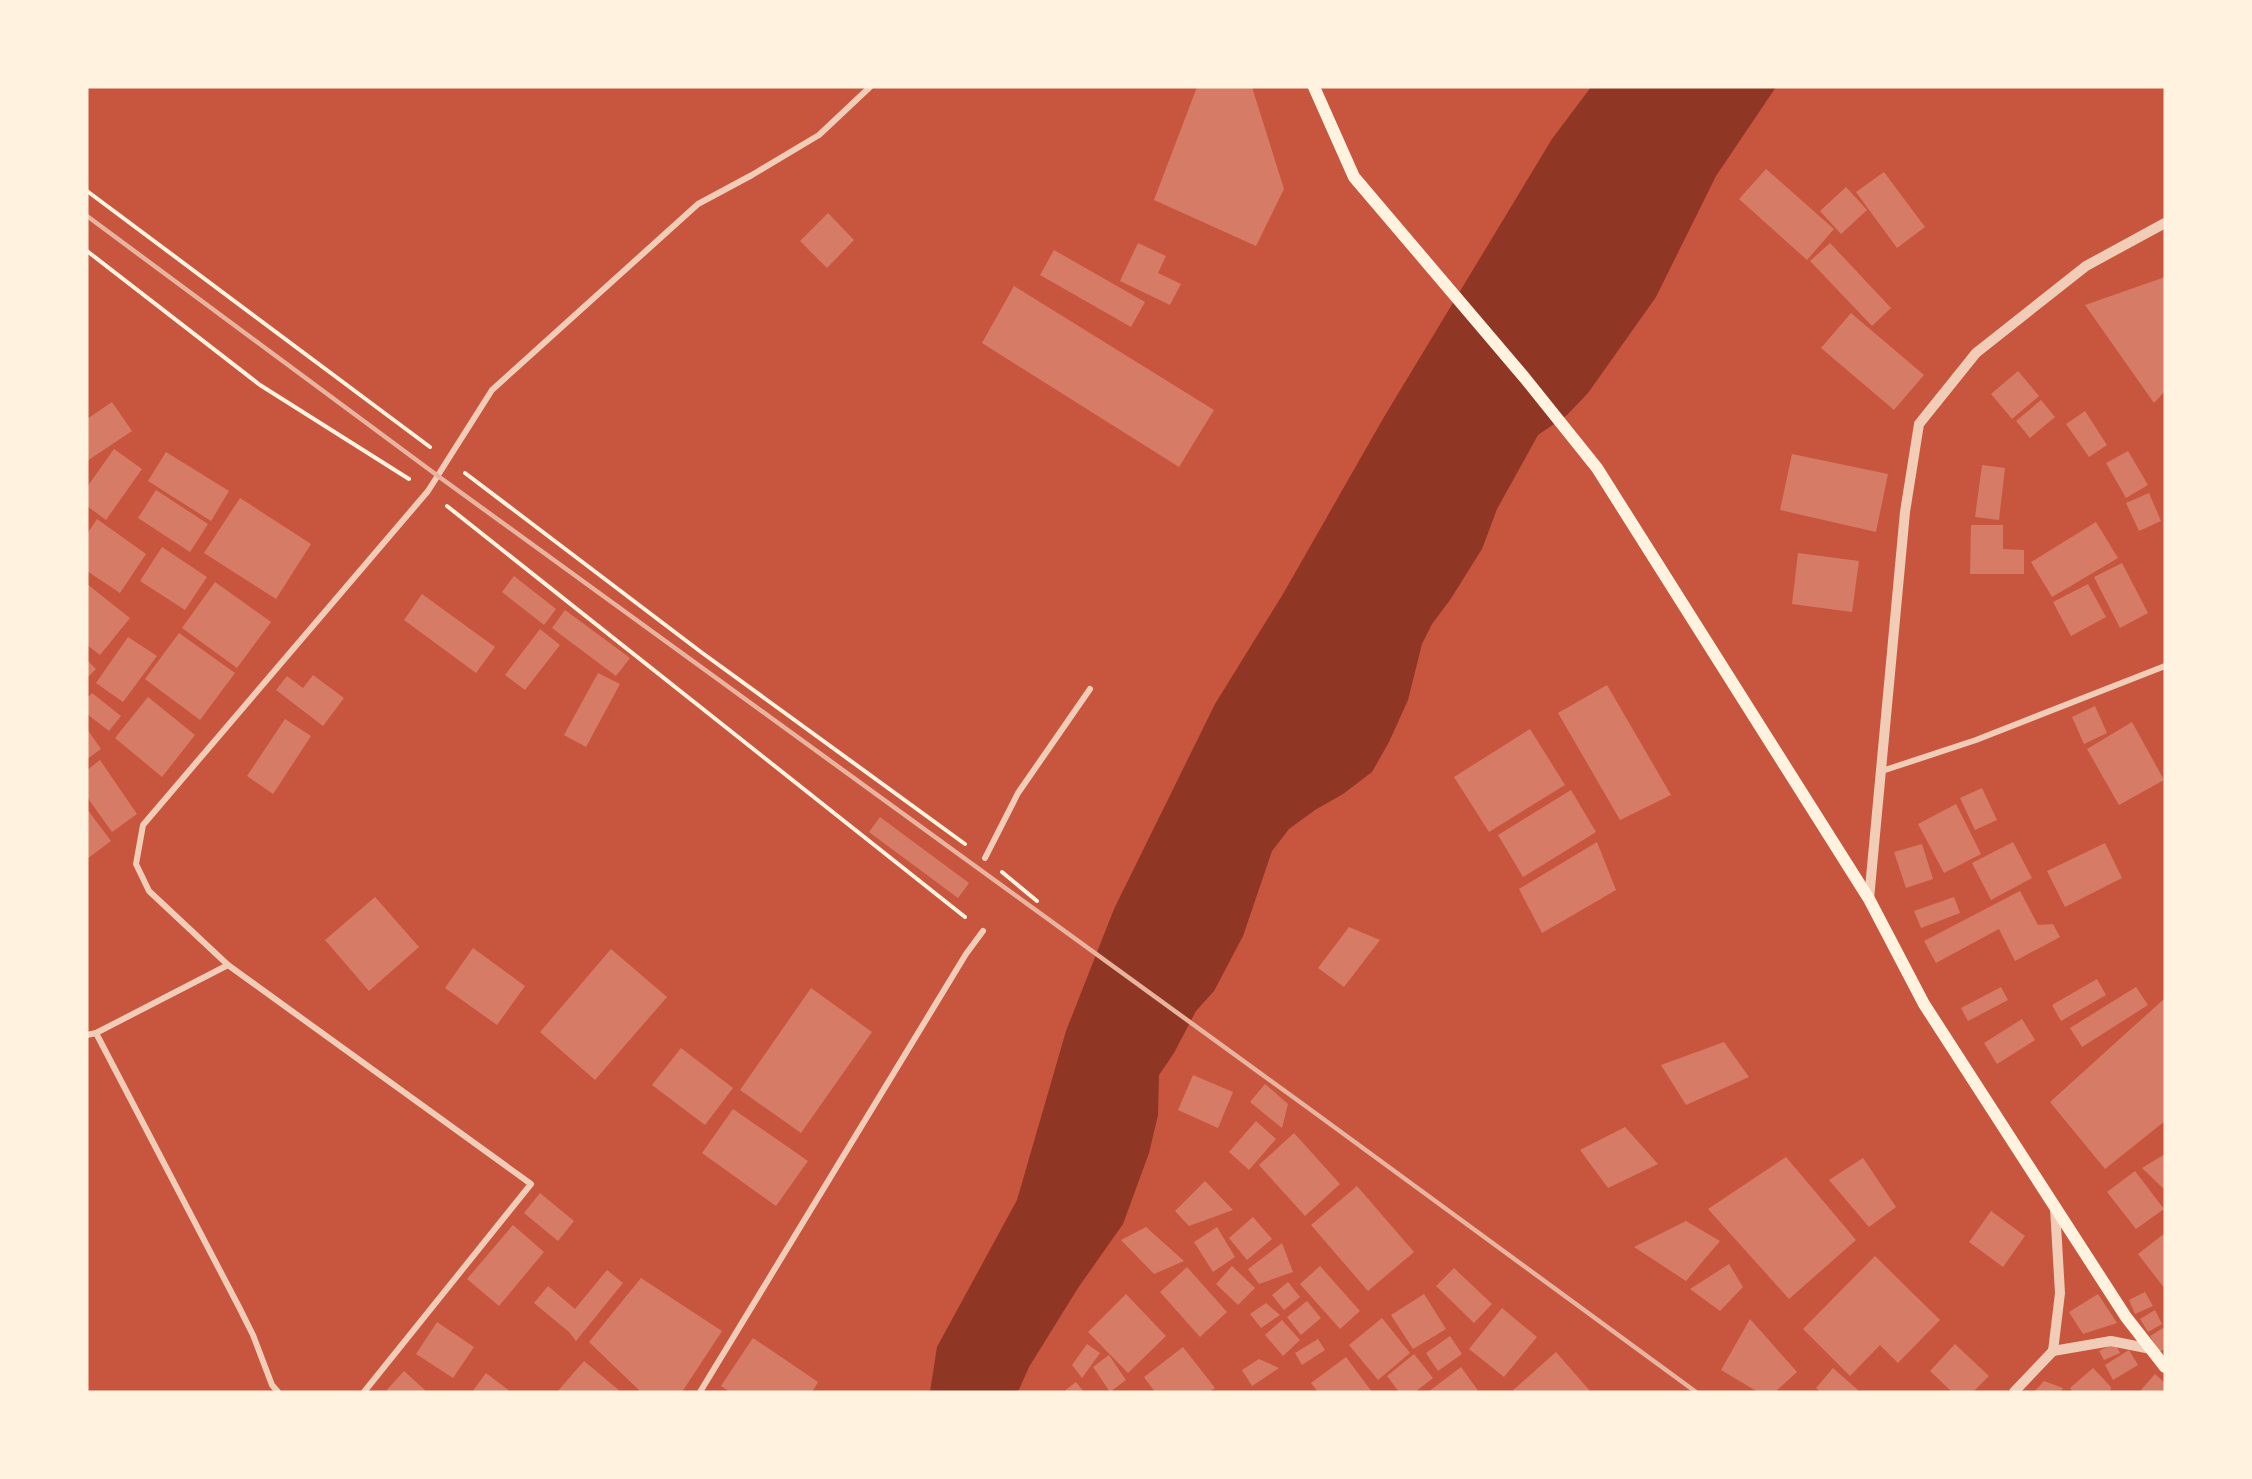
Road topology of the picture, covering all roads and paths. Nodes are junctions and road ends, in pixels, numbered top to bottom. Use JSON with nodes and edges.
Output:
{"nodes":[{"id":1,"x":870,"y":87,"type":"edge"},
{"id":2,"x":1314,"y":87,"type":"edge"},
{"id":3,"x":87,"y":191,"type":"edge"},
{"id":4,"x":2165,"y":223,"type":"edge"},
{"id":5,"x":87,"y":251,"type":"edge"},
{"id":6,"x":448,"y":460,"type":"junction"},
{"id":7,"x":428,"y":491,"type":"junction"},
{"id":8,"x":2165,"y":666,"type":"edge"},
{"id":9,"x":1090,"y":689,"type":"dead end"},
{"id":10,"x":1882,"y":771,"type":"junction"},
{"id":11,"x":985,"y":858,"type":"junction"},
{"id":12,"x":1869,"y":899,"type":"junction"},
{"id":13,"x":1037,"y":901,"type":"dead end"},
{"id":14,"x":983,"y":931,"type":"joint"},
{"id":15,"x":228,"y":964,"type":"junction"},
{"id":16,"x":96,"y":1033,"type":"junction"},
{"id":17,"x":87,"y":1035,"type":"edge"},
{"id":18,"x":2055,"y":1208,"type":"junction"},
{"id":19,"x":2151,"y":1349,"type":"junction"},
{"id":20,"x":2053,"y":1351,"type":"junction"},
{"id":21,"x":2165,"y":1366,"type":"edge"},
{"id":22,"x":278,"y":1392,"type":"edge"},
{"id":23,"x":364,"y":1392,"type":"edge"},
{"id":24,"x":700,"y":1392,"type":"edge"},
{"id":25,"x":2014,"y":1392,"type":"edge"}],
"edges":[{"from":1,"to":6,"type":"street"},
{"from":2,"to":12,"type":"main road"},
{"from":3,"to":6,"type":"path"},
{"from":4,"to":10,"type":"street"},
{"from":5,"to":7,"type":"path"},
{"from":6,"to":7,"type":"street"},
{"from":6,"to":11,"type":"path"},
{"from":7,"to":14,"type":"path"},
{"from":7,"to":15,"type":"street"},
{"from":8,"to":10,"type":"street"},
{"from":9,"to":11,"type":"street"},
{"from":10,"to":12,"type":"street"},
{"from":11,"to":13,"type":"path"},
{"from":12,"to":18,"type":"main road"},
{"from":14,"to":24,"type":"street"},
{"from":15,"to":16,"type":"street"},
{"from":15,"to":23,"type":"street"},
{"from":16,"to":17,"type":"street"},
{"from":16,"to":22,"type":"street"},
{"from":18,"to":19,"type":"main road"},
{"from":18,"to":20,"type":"street"},
{"from":19,"to":20,"type":"street"},
{"from":19,"to":21,"type":"main road"},
{"from":20,"to":25,"type":"street"}]}
